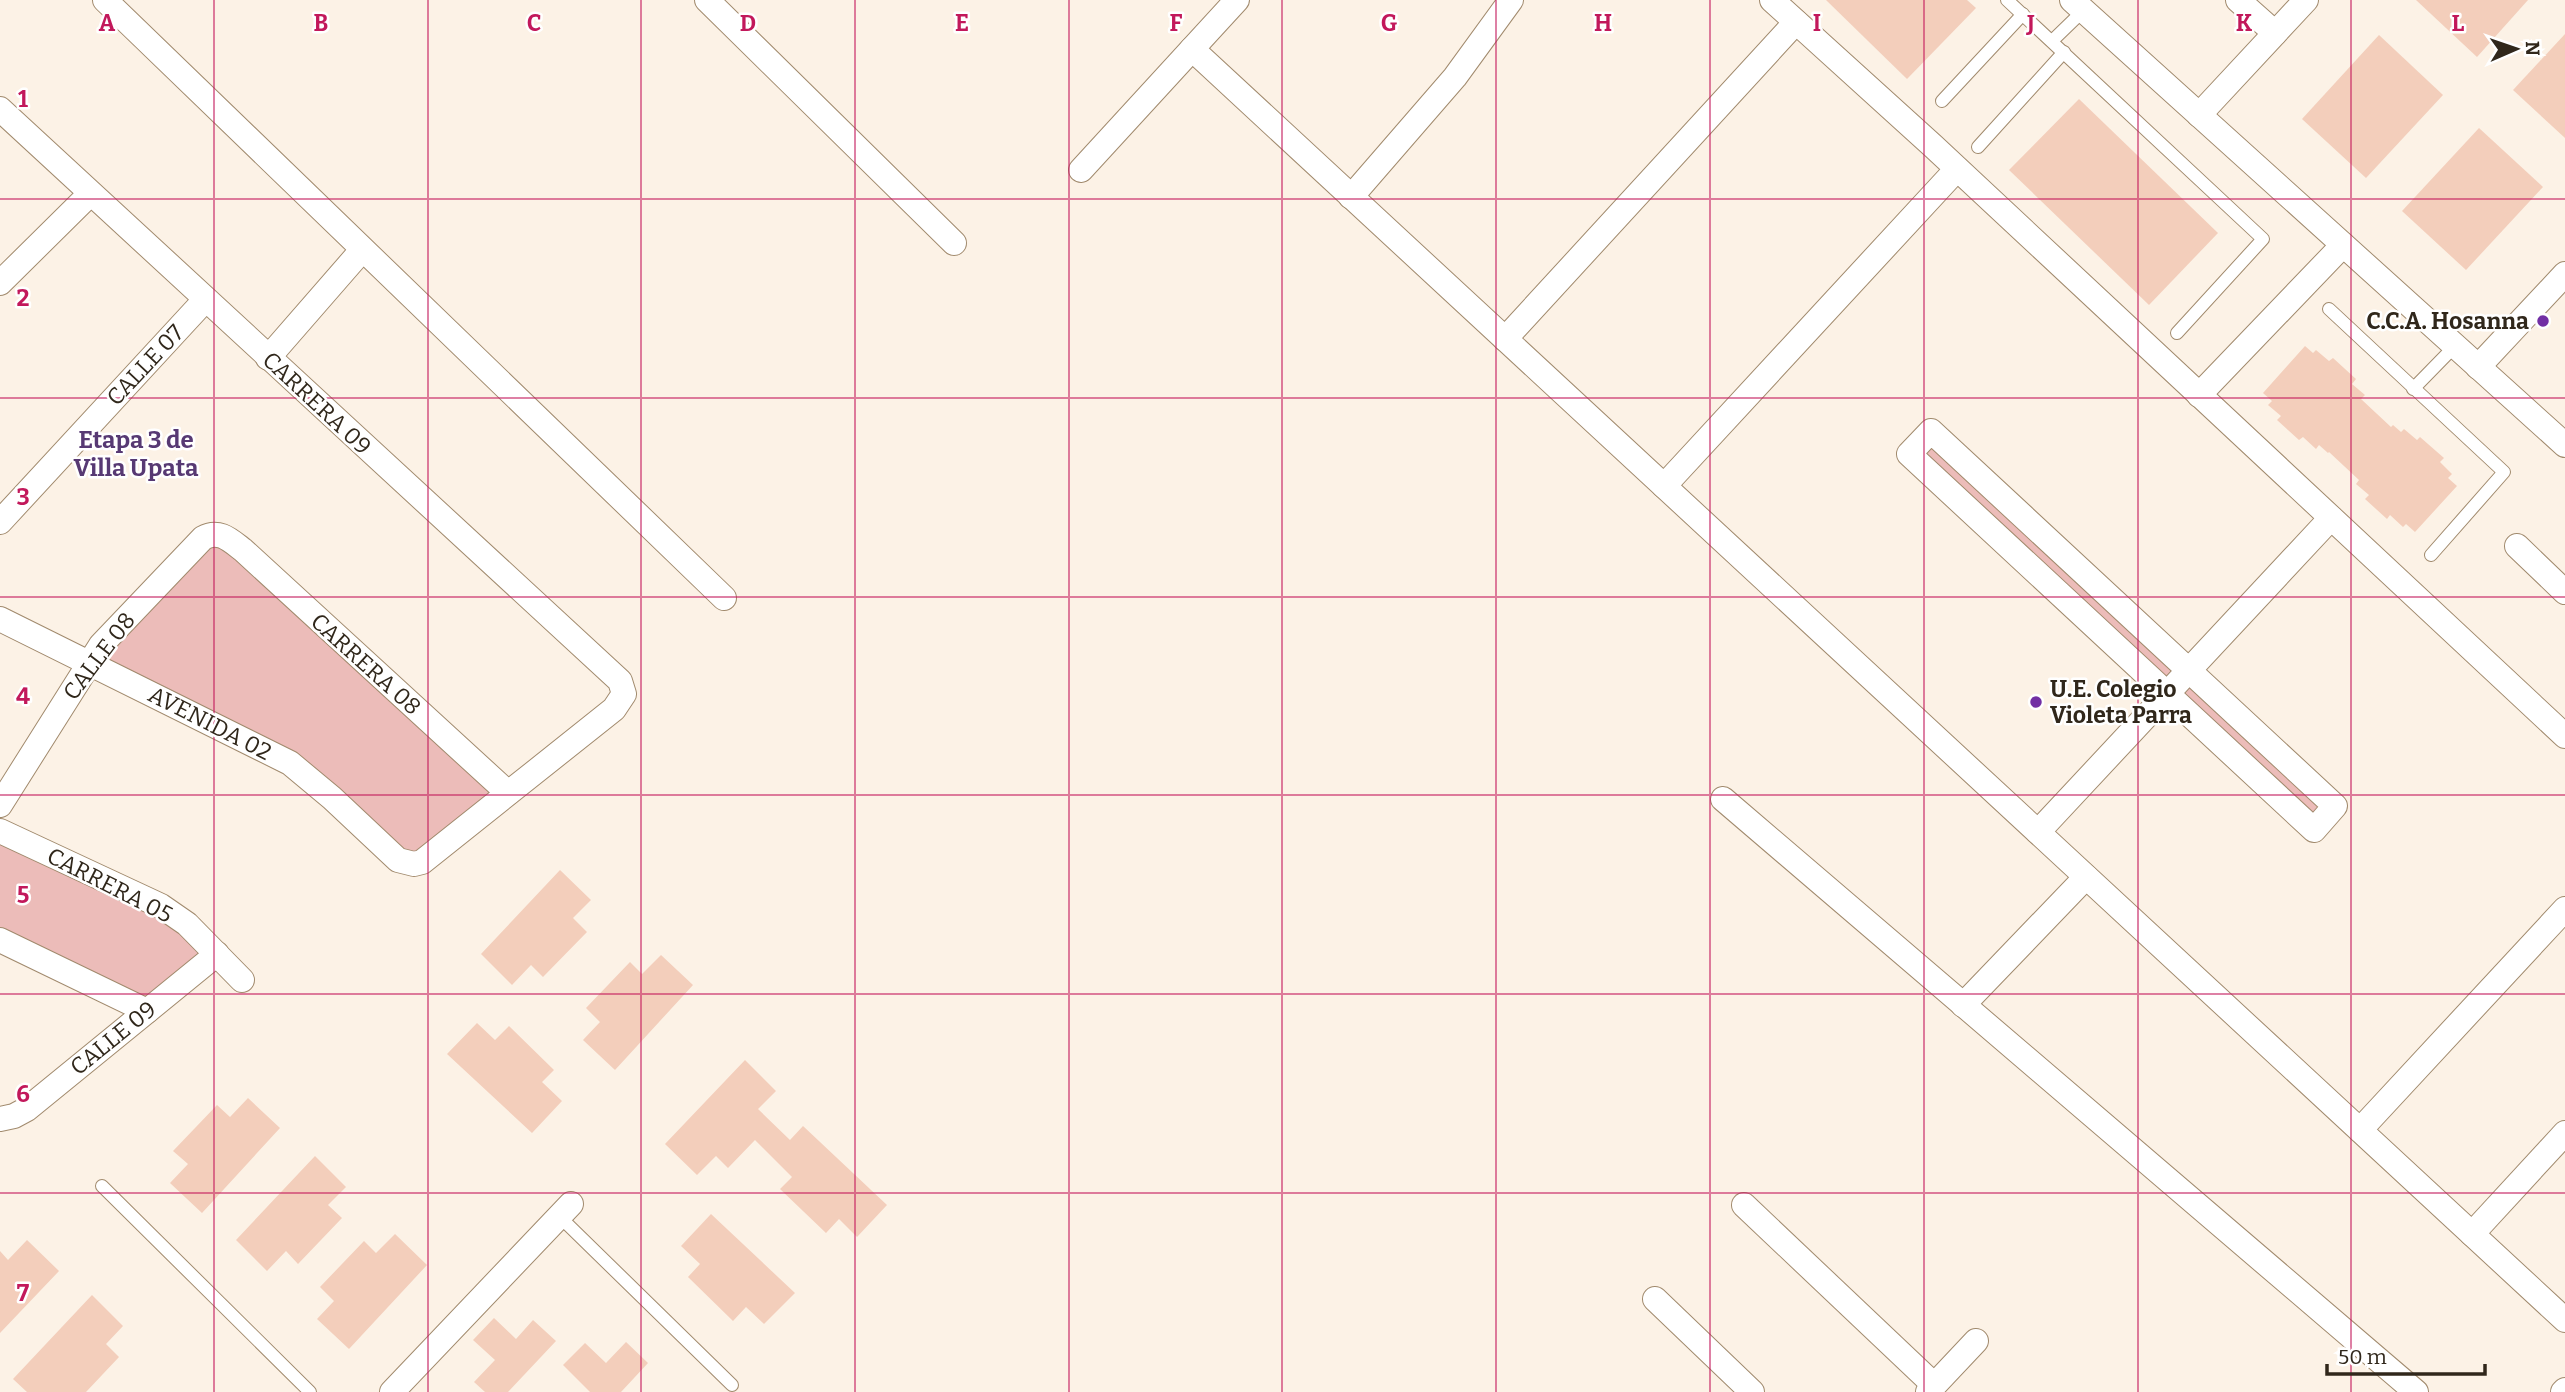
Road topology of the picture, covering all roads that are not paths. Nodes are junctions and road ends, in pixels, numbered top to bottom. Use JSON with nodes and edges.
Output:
{"nodes":[{"id":1,"x":105,"y":0,"type":"edge"},
{"id":2,"x":707,"y":0,"type":"edge"},
{"id":3,"x":1237,"y":0,"type":"edge"},
{"id":4,"x":1511,"y":0,"type":"edge"},
{"id":5,"x":1772,"y":0,"type":"edge"},
{"id":6,"x":2007,"y":0,"type":"edge"},
{"id":7,"x":2238,"y":0,"type":"edge"},
{"id":8,"x":2306,"y":0,"type":"edge"},
{"id":9,"x":2078,"y":5,"type":"edge"},
{"id":10,"x":2023,"y":15,"type":"junction"},
{"id":11,"x":1797,"y":22,"type":"junction"},
{"id":12,"x":2275,"y":33,"type":"junction"},
{"id":13,"x":2052,"y":41,"type":"junction"},
{"id":14,"x":1192,"y":49,"type":"junction"},
{"id":15,"x":2064,"y":52,"type":"junction"},
{"id":16,"x":1942,"y":100,"type":"dead end"},
{"id":17,"x":0,"y":110,"type":"edge"},
{"id":18,"x":2199,"y":115,"type":"junction"},
{"id":19,"x":1978,"y":147,"type":"dead end"},
{"id":20,"x":1957,"y":169,"type":"junction"},
{"id":21,"x":1081,"y":170,"type":"dead end"},
{"id":22,"x":90,"y":194,"type":"junction"},
{"id":23,"x":1351,"y":197,"type":"junction"},
{"id":24,"x":954,"y":243,"type":"dead end"},
{"id":25,"x":2343,"y":245,"type":"junction"},
{"id":26,"x":362,"y":250,"type":"junction"},
{"id":27,"x":2565,"y":274,"type":"edge"},
{"id":28,"x":0,"y":283,"type":"edge"},
{"id":29,"x":205,"y":300,"type":"junction"},
{"id":30,"x":2329,"y":309,"type":"dead end"},
{"id":31,"x":2177,"y":333,"type":"dead end"},
{"id":32,"x":1505,"y":339,"type":"junction"},
{"id":33,"x":2455,"y":346,"type":"junction"},
{"id":34,"x":268,"y":358,"type":"junction"},
{"id":35,"x":2478,"y":367,"type":"junction"},
{"id":36,"x":2413,"y":389,"type":"junction"},
{"id":37,"x":2199,"y":395,"type":"junction"},
{"id":38,"x":2565,"y":445,"type":"edge"},
{"id":39,"x":1664,"y":486,"type":"junction"},
{"id":40,"x":2330,"y":518,"type":"junction"},
{"id":41,"x":0,"y":522,"type":"edge"},
{"id":42,"x":223,"y":536,"type":"joint"},
{"id":43,"x":2517,"y":546,"type":"dead end"},
{"id":44,"x":2431,"y":555,"type":"dead end"},
{"id":45,"x":2565,"y":592,"type":"edge"},
{"id":46,"x":724,"y":598,"type":"dead end"},
{"id":47,"x":0,"y":619,"type":"edge"},
{"id":48,"x":88,"y":663,"type":"junction"},
{"id":49,"x":2189,"y":670,"type":"junction"},
{"id":50,"x":2168,"y":694,"type":"junction"},
{"id":51,"x":2565,"y":736,"type":"edge"},
{"id":52,"x":508,"y":793,"type":"junction"},
{"id":53,"x":1723,"y":799,"type":"dead end"},
{"id":54,"x":0,"y":805,"type":"edge"},
{"id":55,"x":0,"y":831,"type":"edge"},
{"id":56,"x":2038,"y":832,"type":"junction"},
{"id":57,"x":2087,"y":877,"type":"junction"},
{"id":58,"x":2565,"y":909,"type":"edge"},
{"id":59,"x":0,"y":940,"type":"edge"},
{"id":60,"x":216,"y":954,"type":"junction"},
{"id":61,"x":242,"y":980,"type":"dead end"},
{"id":62,"x":1963,"y":1005,"type":"junction"},
{"id":63,"x":147,"y":1011,"type":"junction"},
{"id":64,"x":4,"y":1118,"type":"edge"},
{"id":65,"x":2360,"y":1130,"type":"junction"},
{"id":66,"x":2565,"y":1133,"type":"edge"},
{"id":67,"x":102,"y":1186,"type":"dead end"},
{"id":68,"x":1744,"y":1205,"type":"dead end"},
{"id":69,"x":565,"y":1210,"type":"joint"},
{"id":70,"x":2472,"y":1234,"type":"junction"},
{"id":71,"x":1655,"y":1299,"type":"dead end"},
{"id":72,"x":2565,"y":1320,"type":"edge"},
{"id":73,"x":1976,"y":1341,"type":"dead end"},
{"id":74,"x":732,"y":1385,"type":"dead end"},
{"id":75,"x":1931,"y":1388,"type":"edge"},
{"id":76,"x":310,"y":1392,"type":"edge"},
{"id":77,"x":392,"y":1392,"type":"edge"},
{"id":78,"x":1752,"y":1392,"type":"edge"},
{"id":79,"x":2416,"y":1392,"type":"edge"}],
"edges":[{"from":1,"to":26,"type":"street"},
{"from":2,"to":24,"type":"street"},
{"from":3,"to":14,"type":"street"},
{"from":4,"to":23,"type":"street"},
{"from":5,"to":11,"type":"street"},
{"from":6,"to":10,"type":"lane"},
{"from":7,"to":12,"type":"street"},
{"from":8,"to":12,"type":"street"},
{"from":9,"to":13,"type":"lane"},
{"from":9,"to":18,"type":"street"},
{"from":10,"to":13,"type":"lane"},
{"from":10,"to":16,"type":"lane"},
{"from":11,"to":20,"type":"street"},
{"from":11,"to":32,"type":"street"},
{"from":12,"to":18,"type":"street"},
{"from":13,"to":15,"type":"lane"},
{"from":14,"to":21,"type":"street"},
{"from":14,"to":23,"type":"street"},
{"from":15,"to":19,"type":"lane"},
{"from":15,"to":31,"type":"lane"},
{"from":17,"to":22,"type":"street","name":"CARRERA 09"},
{"from":18,"to":25,"type":"street"},
{"from":20,"to":37,"type":"street"},
{"from":20,"to":39,"type":"street"},
{"from":22,"to":28,"type":"street"},
{"from":22,"to":29,"type":"street","name":"CARRERA 09"},
{"from":23,"to":32,"type":"street"},
{"from":25,"to":33,"type":"street"},
{"from":25,"to":37,"type":"street"},
{"from":26,"to":34,"type":"street"},
{"from":26,"to":46,"type":"street"},
{"from":27,"to":35,"type":"street"},
{"from":29,"to":34,"type":"street","name":"CARRERA 09"},
{"from":29,"to":41,"type":"street","name":"CALLE 07"},
{"from":30,"to":36,"type":"lane"},
{"from":32,"to":39,"type":"street"},
{"from":33,"to":35,"type":"street"},
{"from":33,"to":36,"type":"lane"},
{"from":34,"to":52,"type":"street","name":"CARRERA 09"},
{"from":35,"to":38,"type":"street"},
{"from":36,"to":44,"type":"lane"},
{"from":37,"to":40,"type":"street"},
{"from":39,"to":56,"type":"street"},
{"from":40,"to":49,"type":"street"},
{"from":40,"to":51,"type":"street"},
{"from":42,"to":48,"type":"street","name":"CALLE 08"},
{"from":42,"to":52,"type":"street","name":"CARRERA 08"},
{"from":43,"to":45,"type":"street"},
{"from":47,"to":48,"type":"street","name":"AVENIDA 02"},
{"from":48,"to":52,"type":"street","name":"AVENIDA 02"},
{"from":48,"to":54,"type":"street","name":"CALLE 08"},
{"from":49,"to":50,"type":"street"},
{"from":49,"to":50,"type":"street"},
{"from":49,"to":50,"type":"street"},
{"from":50,"to":56,"type":"street"},
{"from":53,"to":62,"type":"street"},
{"from":55,"to":60,"type":"street","name":"CARRERA 05"},
{"from":56,"to":57,"type":"street"},
{"from":57,"to":62,"type":"street"},
{"from":57,"to":65,"type":"street"},
{"from":58,"to":65,"type":"street"},
{"from":59,"to":63,"type":"street"},
{"from":60,"to":61,"type":"street","name":"CARRERA 05"},
{"from":60,"to":63,"type":"street","name":"CALLE 09"},
{"from":62,"to":79,"type":"street"},
{"from":63,"to":64,"type":"street","name":"CALLE 09"},
{"from":65,"to":70,"type":"street"},
{"from":66,"to":70,"type":"street"},
{"from":67,"to":76,"type":"lane"},
{"from":68,"to":75,"type":"street"},
{"from":69,"to":74,"type":"lane"},
{"from":69,"to":77,"type":"street"},
{"from":70,"to":72,"type":"street"},
{"from":71,"to":78,"type":"street"},
{"from":73,"to":75,"type":"street"}]}
